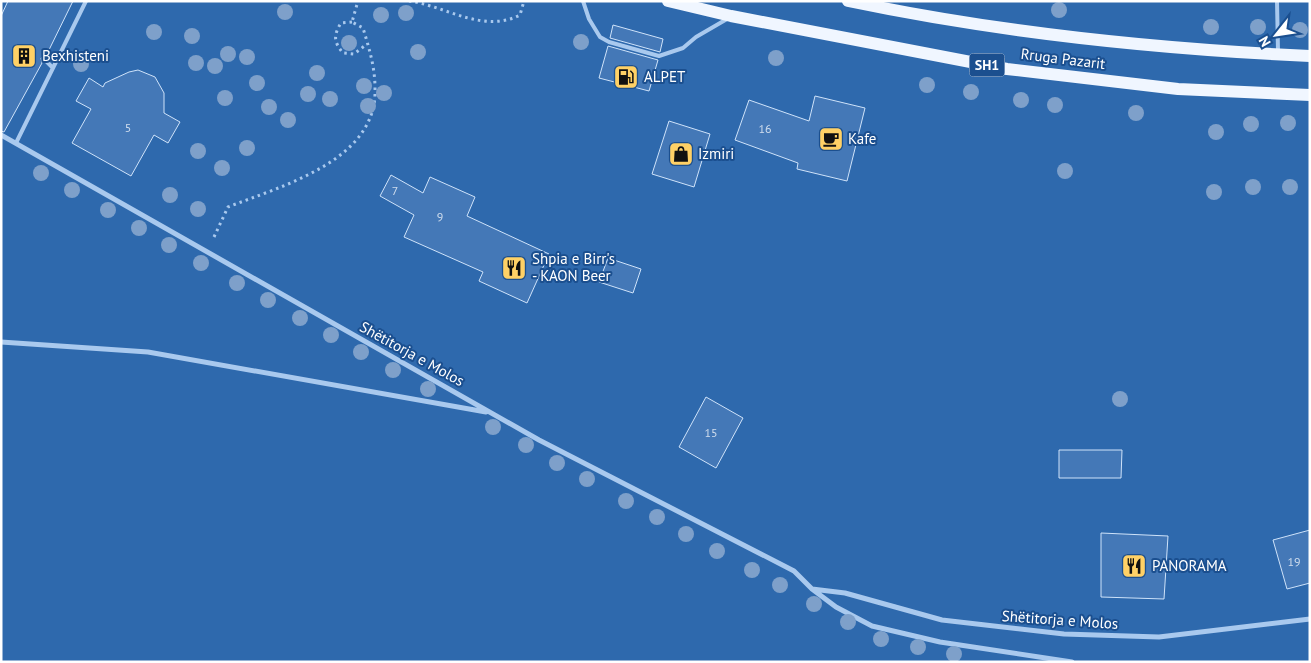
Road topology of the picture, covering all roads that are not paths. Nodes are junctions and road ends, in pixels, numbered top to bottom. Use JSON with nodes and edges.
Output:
{"nodes":[{"id":1,"x":86,"y":1,"type":"edge"},
{"id":2,"x":583,"y":1,"type":"edge"},
{"id":3,"x":668,"y":1,"type":"edge"},
{"id":4,"x":848,"y":1,"type":"edge"},
{"id":5,"x":1278,"y":1,"type":"edge"},
{"id":6,"x":730,"y":16,"type":"junction"},
{"id":7,"x":1278,"y":54,"type":"junction"},
{"id":8,"x":1310,"y":56,"type":"edge"},
{"id":9,"x":44,"y":59,"type":"dead end"},
{"id":10,"x":53,"y":68,"type":"junction"},
{"id":11,"x":1310,"y":95,"type":"edge"},
{"id":12,"x":1,"y":134,"type":"edge"},
{"id":13,"x":16,"y":143,"type":"junction"},
{"id":14,"x":1,"y":342,"type":"edge"},
{"id":15,"x":491,"y":413,"type":"junction"},
{"id":16,"x":812,"y":589,"type":"junction"},
{"id":17,"x":1310,"y":619,"type":"edge"},
{"id":18,"x":1072,"y":662,"type":"edge"}],
"edges":[{"from":1,"to":10,"type":"lane"},
{"from":2,"to":6,"type":"lane"},
{"from":3,"to":6,"type":"main road","name":"Rruga Pazarit","number":"SH1"},
{"from":4,"to":7,"type":"main road","name":"Rruga Pazarit"},
{"from":5,"to":7,"type":"lane"},
{"from":6,"to":11,"type":"main road","name":"Rruga Pazarit","number":"SH1"},
{"from":7,"to":8,"type":"main road","name":"Rruga Pazarit"},
{"from":9,"to":10,"type":"lane"},
{"from":10,"to":13,"type":"lane"},
{"from":12,"to":13,"type":"street","name":"Shëtitorja e Molos"},
{"from":13,"to":15,"type":"street","name":"Shëtitorja e Molos"},
{"from":14,"to":15,"type":"street"},
{"from":15,"to":16,"type":"street","name":"Shëtitorja e Molos"},
{"from":16,"to":17,"type":"street","name":"Shëtitorja e Molos"},
{"from":16,"to":18,"type":"street","name":"Shëtitorja e Molos"}]}
